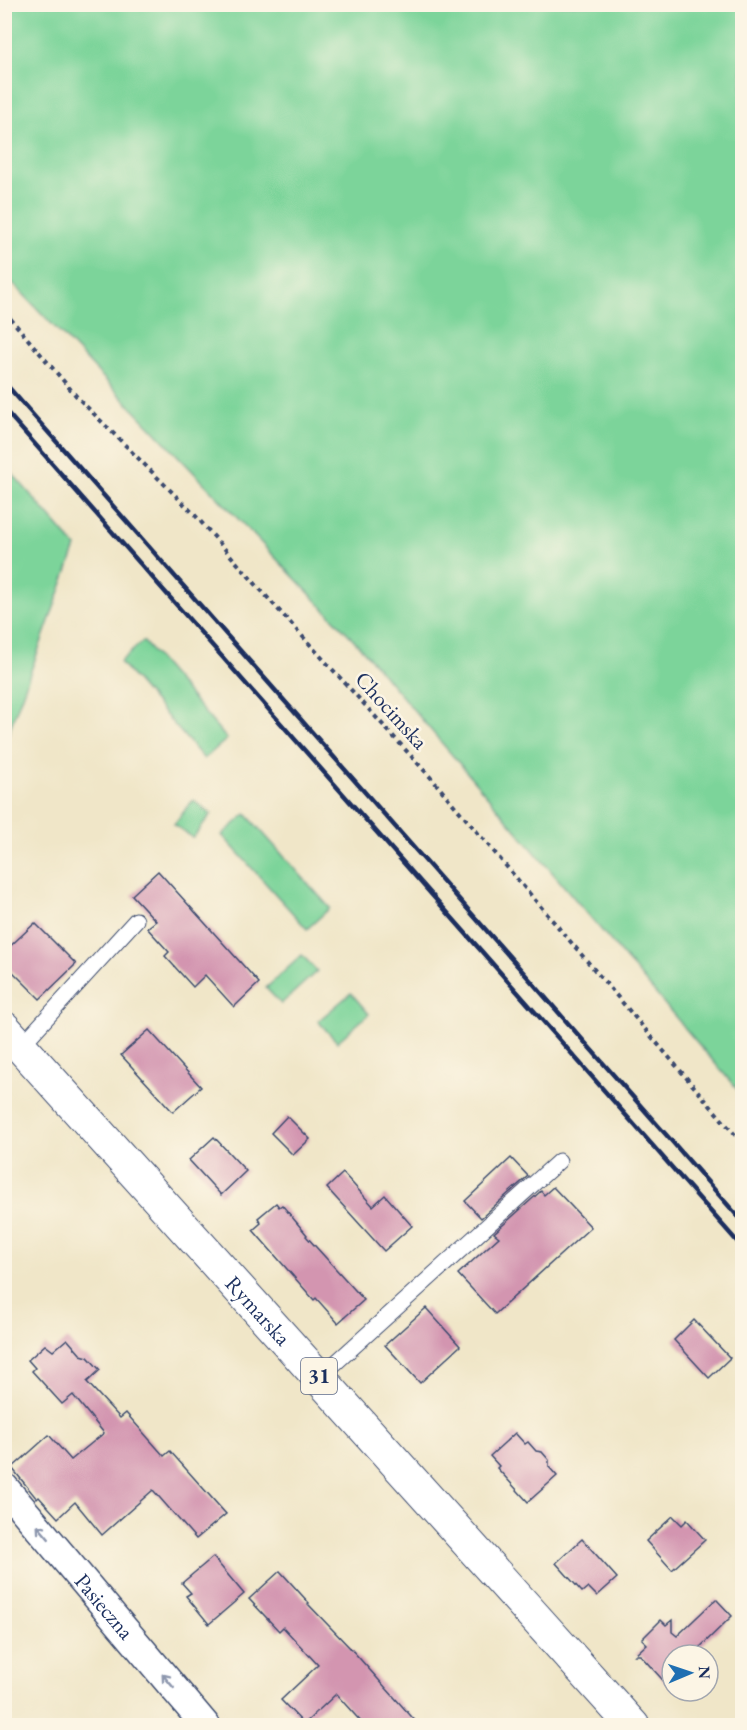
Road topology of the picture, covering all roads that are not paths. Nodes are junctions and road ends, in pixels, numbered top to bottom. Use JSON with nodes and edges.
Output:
{"nodes":[{"id":1,"x":136,"y":920,"type":"dead end"},
{"id":2,"x":13,"y":1037,"type":"edge"},
{"id":3,"x":559,"y":1161,"type":"dead end"},
{"id":4,"x":320,"y":1377,"type":"junction"},
{"id":5,"x":4,"y":1487,"type":"edge"},
{"id":6,"x":206,"y":1725,"type":"edge"},
{"id":7,"x":633,"y":1725,"type":"edge"}],
"edges":[{"from":1,"to":2,"type":"lane"},
{"from":2,"to":4,"type":"main road","name":"Rymarska","number":"31"},
{"from":3,"to":4,"type":"lane"},
{"from":4,"to":7,"type":"main road","name":"Rymarska","number":"31"},
{"from":6,"to":5,"type":"street","name":"Pasieczna","one_way":true}]}
